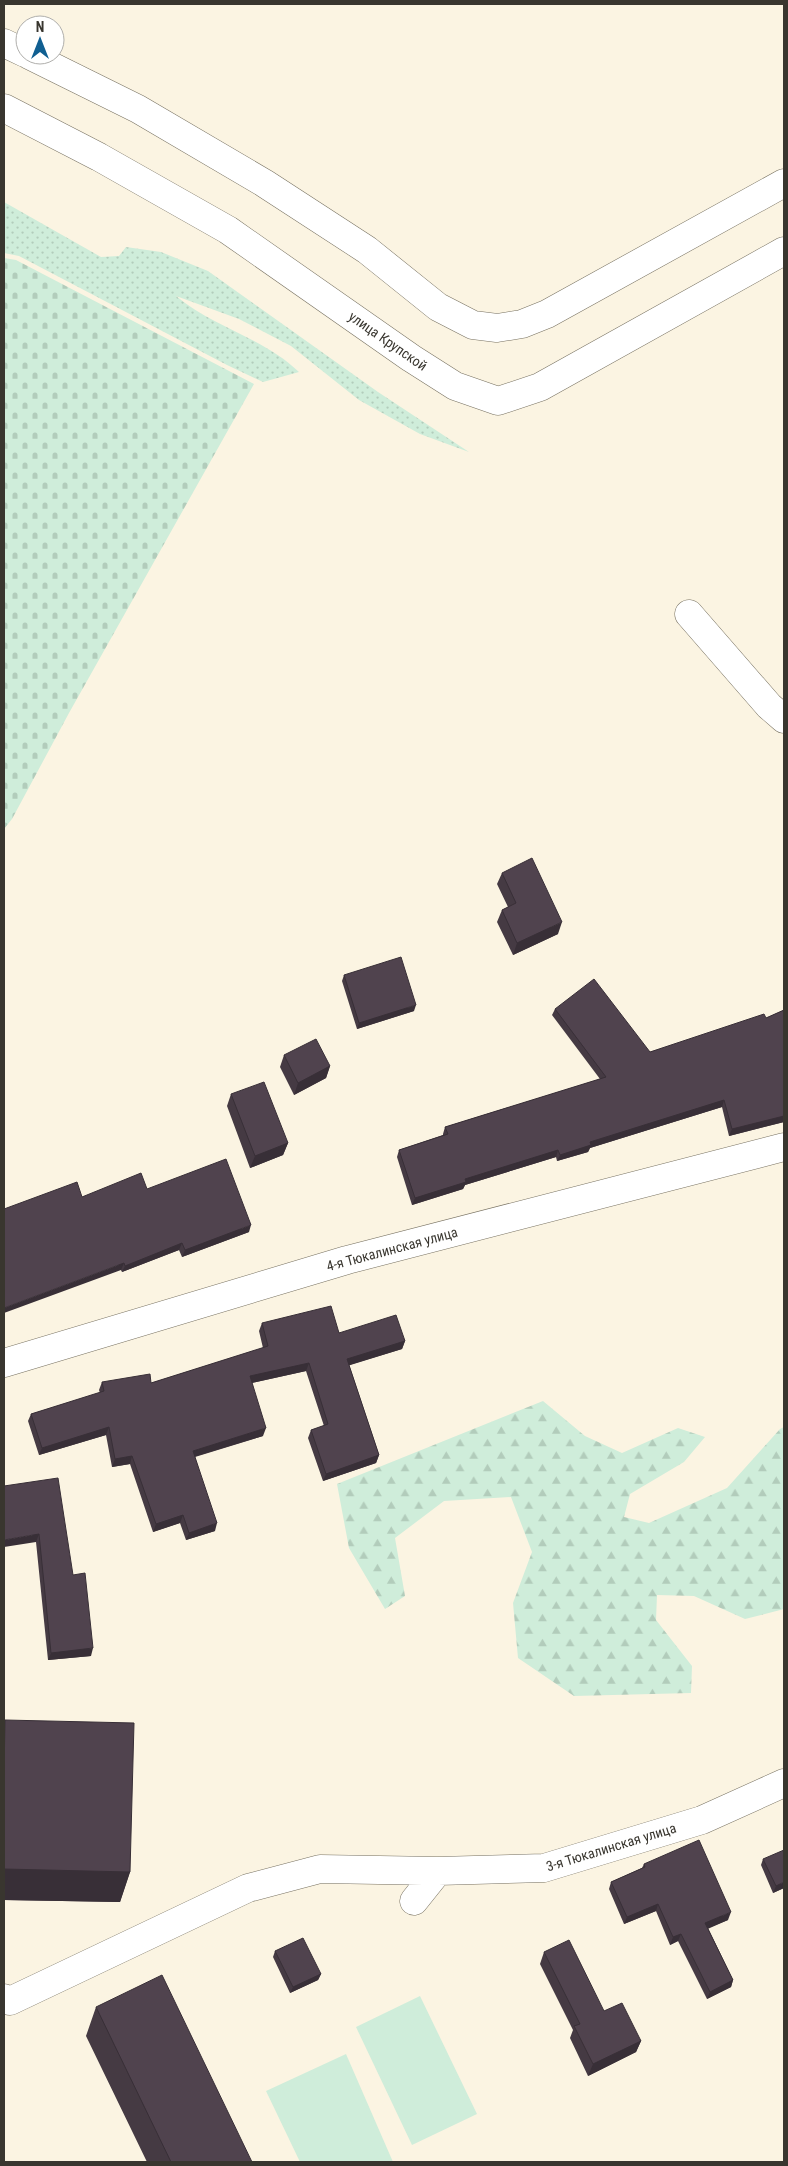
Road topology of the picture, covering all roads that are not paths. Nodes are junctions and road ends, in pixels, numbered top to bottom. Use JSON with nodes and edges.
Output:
{"nodes":[{"id":1,"x":49,"y":65,"type":"edge"},
{"id":2,"x":4,"y":108,"type":"edge"},
{"id":3,"x":784,"y":183,"type":"edge"},
{"id":4,"x":784,"y":251,"type":"edge"},
{"id":5,"x":689,"y":614,"type":"dead end"},
{"id":6,"x":784,"y":719,"type":"edge"},
{"id":7,"x":784,"y":1146,"type":"edge"},
{"id":8,"x":4,"y":1363,"type":"edge"},
{"id":9,"x":784,"y":1783,"type":"edge"},
{"id":10,"x":438,"y":1871,"type":"junction"},
{"id":11,"x":414,"y":1901,"type":"dead end"},
{"id":12,"x":4,"y":1998,"type":"edge"}],
"edges":[{"from":1,"to":3,"type":"street"},
{"from":2,"to":4,"type":"street","name":"улица Крупской"},
{"from":5,"to":6,"type":"street"},
{"from":7,"to":8,"type":"street","name":"4-я Тюкалинская улица"},
{"from":9,"to":10,"type":"street","name":"3-я Тюкалинская улица"},
{"from":10,"to":11,"type":"street"},
{"from":10,"to":12,"type":"street","name":"3-я Тюкалинская улица"}]}
